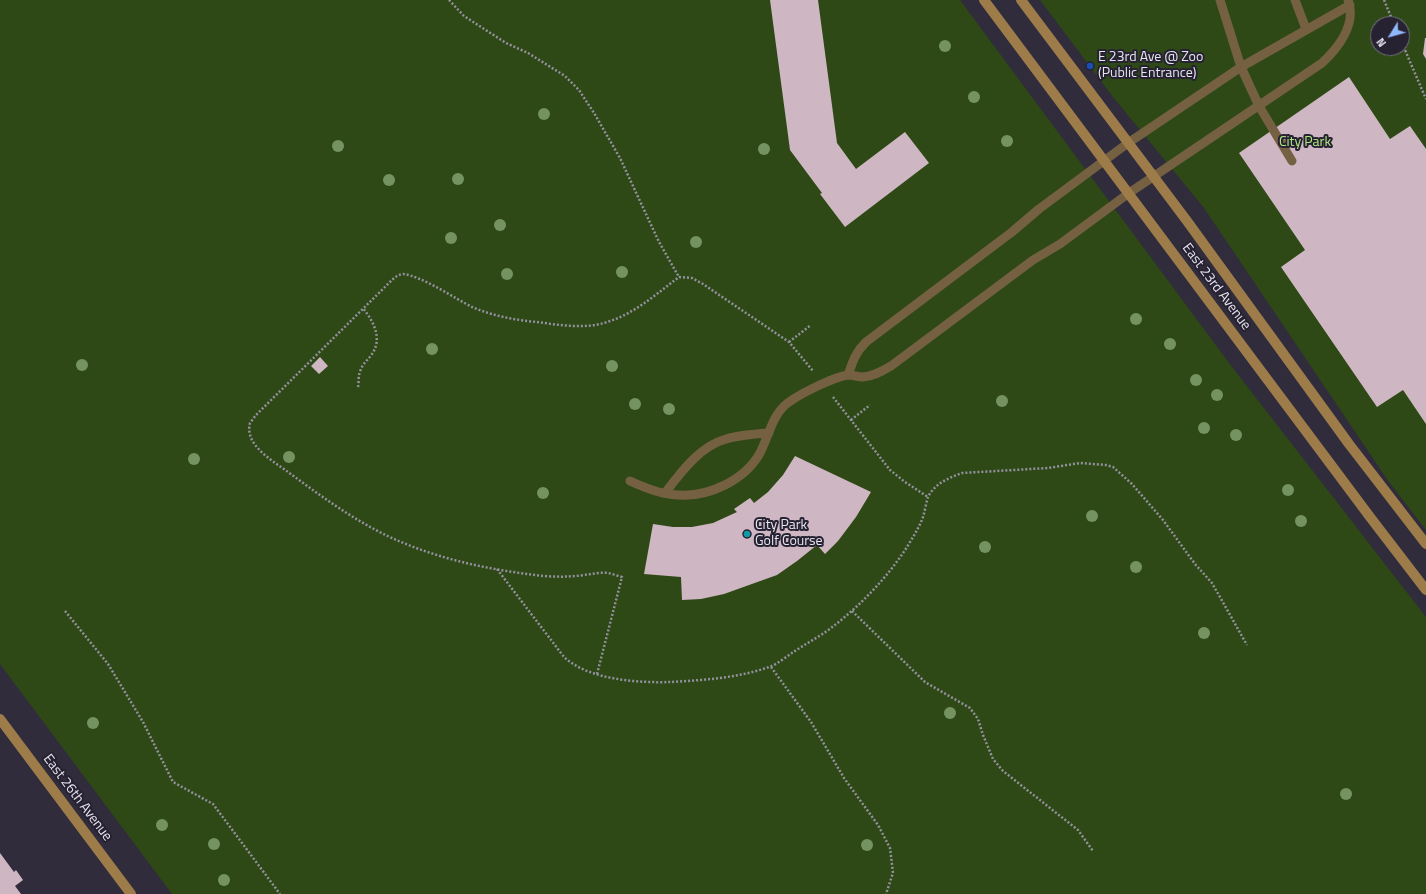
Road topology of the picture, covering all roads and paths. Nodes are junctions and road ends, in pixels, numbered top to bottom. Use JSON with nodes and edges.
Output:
{"nodes":[{"id":1,"x":449,"y":0,"type":"edge"},
{"id":2,"x":984,"y":0,"type":"edge"},
{"id":3,"x":1021,"y":0,"type":"edge"},
{"id":4,"x":1220,"y":0,"type":"edge"},
{"id":5,"x":1295,"y":0,"type":"edge"},
{"id":6,"x":1384,"y":0,"type":"edge"},
{"id":7,"x":1349,"y":3,"type":"edge"},
{"id":8,"x":1391,"y":16,"type":"edge"},
{"id":9,"x":1306,"y":29,"type":"junction"},
{"id":10,"x":1408,"y":56,"type":"edge"},
{"id":11,"x":1241,"y":67,"type":"junction"},
{"id":12,"x":1426,"y":98,"type":"edge"},
{"id":13,"x":1259,"y":106,"type":"junction"},
{"id":14,"x":1128,"y":143,"type":"junction"},
{"id":15,"x":1104,"y":161,"type":"junction"},
{"id":16,"x":1292,"y":161,"type":"dead end"},
{"id":17,"x":1154,"y":177,"type":"junction"},
{"id":18,"x":1129,"y":194,"type":"junction"},
{"id":19,"x":679,"y":277,"type":"junction"},
{"id":20,"x":362,"y":308,"type":"junction"},
{"id":21,"x":811,"y":325,"type":"dead end"},
{"id":22,"x":848,"y":375,"type":"junction"},
{"id":23,"x":358,"y":387,"type":"dead end"},
{"id":24,"x":870,"y":405,"type":"dead end"},
{"id":25,"x":769,"y":433,"type":"junction"},
{"id":26,"x":630,"y":481,"type":"dead end"},
{"id":27,"x":665,"y":493,"type":"junction"},
{"id":28,"x":928,"y":497,"type":"junction"},
{"id":29,"x":1426,"y":544,"type":"edge"},
{"id":30,"x":497,"y":568,"type":"junction"},
{"id":31,"x":1426,"y":590,"type":"edge"},
{"id":32,"x":65,"y":611,"type":"dead end"},
{"id":33,"x":852,"y":611,"type":"junction"},
{"id":34,"x":1247,"y":645,"type":"dead end"},
{"id":35,"x":771,"y":667,"type":"junction"},
{"id":36,"x":597,"y":674,"type":"junction"},
{"id":37,"x":0,"y":719,"type":"edge"},
{"id":38,"x":1093,"y":851,"type":"dead end"},
{"id":39,"x":131,"y":894,"type":"edge"},
{"id":40,"x":280,"y":894,"type":"edge"},
{"id":41,"x":886,"y":894,"type":"edge"}],
"edges":[{"from":1,"to":19,"type":"path"},
{"from":2,"to":15,"type":"main road","name":"East 23rd Avenue"},
{"from":3,"to":14,"type":"main road","name":"East 23rd Avenue"},
{"from":4,"to":11,"type":"lane"},
{"from":5,"to":9,"type":"lane"},
{"from":6,"to":8,"type":"path"},
{"from":7,"to":9,"type":"lane"},
{"from":7,"to":13,"type":"lane"},
{"from":9,"to":11,"type":"lane"},
{"from":10,"to":12,"type":"path"},
{"from":11,"to":13,"type":"lane"},
{"from":11,"to":14,"type":"lane"},
{"from":13,"to":16,"type":"lane"},
{"from":13,"to":17,"type":"lane"},
{"from":14,"to":15,"type":"lane"},
{"from":14,"to":17,"type":"main road","name":"East 23rd Avenue"},
{"from":15,"to":18,"type":"main road","name":"East 23rd Avenue"},
{"from":15,"to":22,"type":"lane"},
{"from":17,"to":18,"type":"lane"},
{"from":17,"to":29,"type":"main road","name":"East 23rd Avenue"},
{"from":18,"to":22,"type":"lane"},
{"from":18,"to":31,"type":"main road","name":"East 23rd Avenue"},
{"from":19,"to":20,"type":"path"},
{"from":19,"to":21,"type":"path"},
{"from":20,"to":23,"type":"path"},
{"from":20,"to":30,"type":"path"},
{"from":22,"to":25,"type":"lane"},
{"from":24,"to":28,"type":"path"},
{"from":25,"to":27,"type":"lane"},
{"from":25,"to":27,"type":"lane"},
{"from":26,"to":27,"type":"lane"},
{"from":28,"to":33,"type":"path"},
{"from":28,"to":34,"type":"path"},
{"from":30,"to":36,"type":"path"},
{"from":30,"to":36,"type":"path"},
{"from":32,"to":40,"type":"path"},
{"from":33,"to":35,"type":"path"},
{"from":33,"to":38,"type":"path"},
{"from":35,"to":36,"type":"path"},
{"from":35,"to":41,"type":"path"},
{"from":37,"to":39,"type":"main road","name":"East 26th Avenue"}]}
